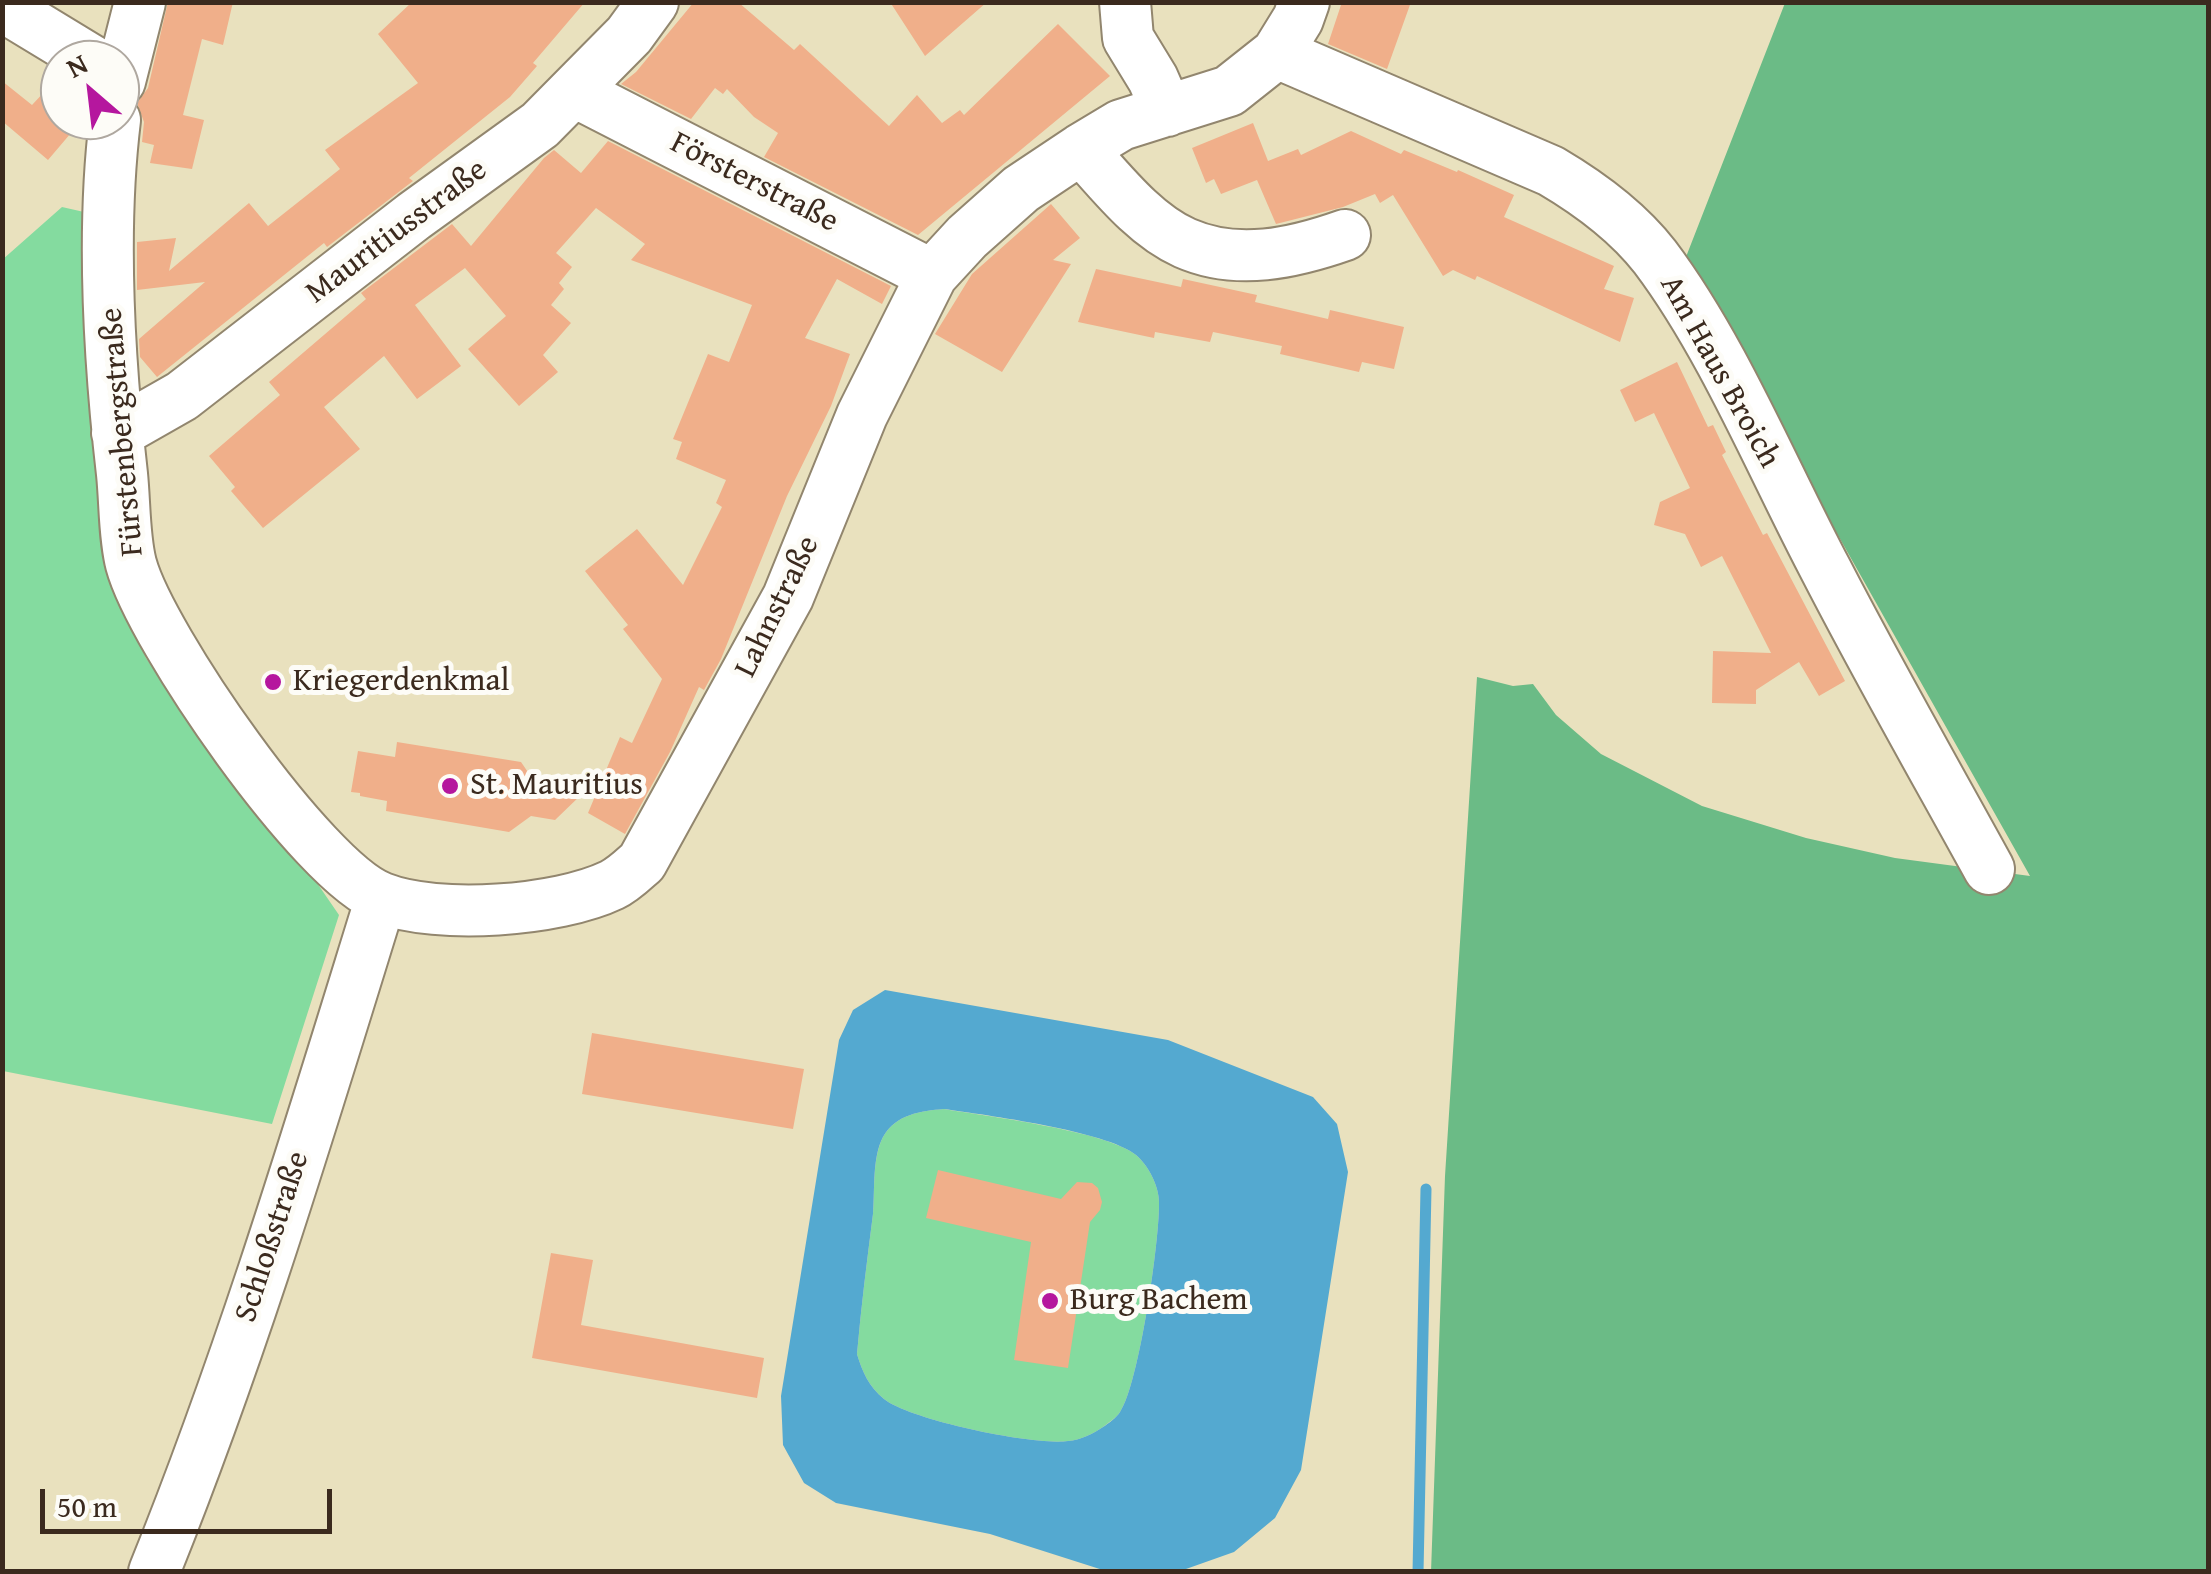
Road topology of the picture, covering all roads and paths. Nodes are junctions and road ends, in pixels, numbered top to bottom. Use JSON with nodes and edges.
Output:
{"nodes":[{"id":1,"x":140,"y":2,"type":"edge"},
{"id":2,"x":653,"y":2,"type":"edge"},
{"id":3,"x":1126,"y":2,"type":"edge"},
{"id":4,"x":1304,"y":2,"type":"edge"},
{"id":5,"x":2,"y":6,"type":"edge"},
{"id":6,"x":58,"y":40,"type":"edge"},
{"id":7,"x":130,"y":40,"type":"edge"},
{"id":8,"x":1277,"y":53,"type":"junction"},
{"id":9,"x":575,"y":92,"type":"junction"},
{"id":10,"x":1166,"y":111,"type":"junction"},
{"id":11,"x":112,"y":140,"type":"edge"},
{"id":12,"x":1081,"y":149,"type":"junction"},
{"id":13,"x":1345,"y":235,"type":"dead end"},
{"id":14,"x":932,"y":275,"type":"junction"},
{"id":15,"x":117,"y":433,"type":"junction"},
{"id":16,"x":1989,"y":869,"type":"dead end"},
{"id":17,"x":381,"y":898,"type":"junction"},
{"id":18,"x":154,"y":1572,"type":"edge"}],
"edges":[{"from":1,"to":7,"type":"street"},
{"from":2,"to":9,"type":"street","name":"Mauritiusstraße"},
{"from":3,"to":10,"type":"street"},
{"from":4,"to":8,"type":"street"},
{"from":5,"to":6,"type":"street"},
{"from":8,"to":10,"type":"street","name":"Lahnstraße"},
{"from":8,"to":16,"type":"street","name":"Am Haus Broich"},
{"from":9,"to":14,"type":"street","name":"Försterstraße"},
{"from":9,"to":15,"type":"street","name":"Mauritiusstraße"},
{"from":10,"to":12,"type":"street","name":"Lahnstraße"},
{"from":11,"to":15,"type":"street","name":"Fürstenbergstraße"},
{"from":12,"to":13,"type":"street"},
{"from":12,"to":14,"type":"street","name":"Lahnstraße"},
{"from":14,"to":17,"type":"street","name":"Lahnstraße"},
{"from":15,"to":17,"type":"street","name":"Fürstenbergstraße"},
{"from":17,"to":18,"type":"street","name":"Schloßstraße"}]}
